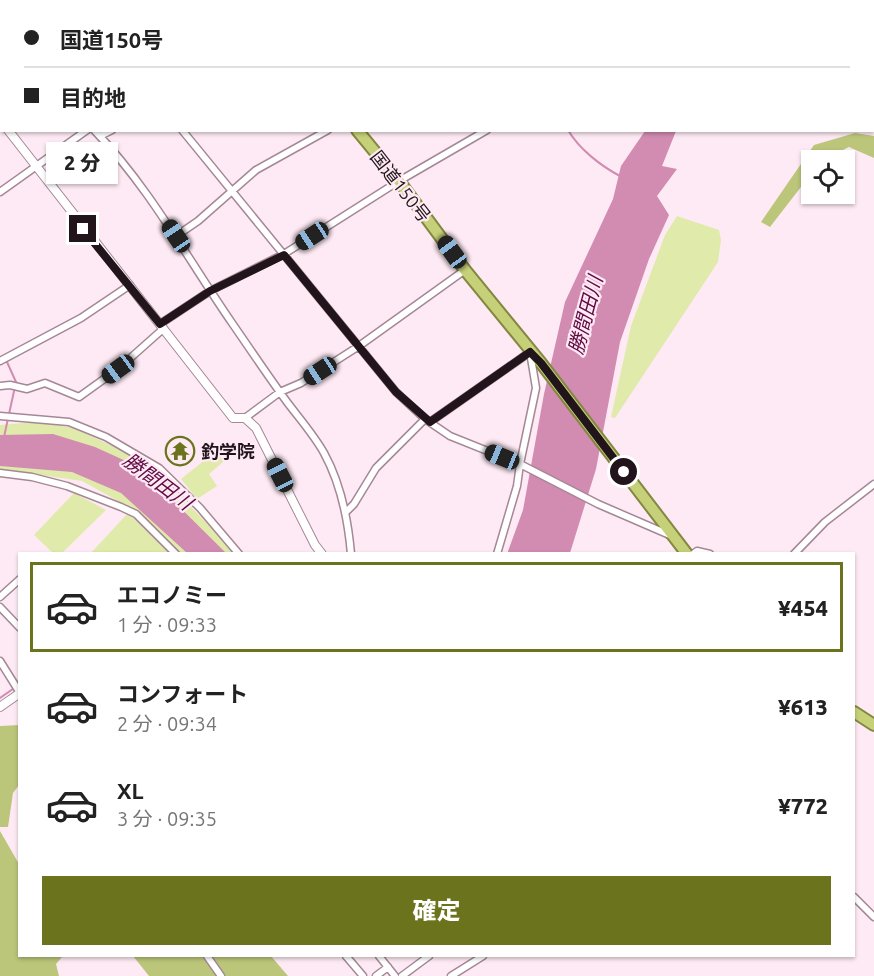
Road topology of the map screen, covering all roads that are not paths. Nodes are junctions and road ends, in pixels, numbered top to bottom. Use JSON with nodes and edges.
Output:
{"nodes":[{"id":1,"x":10,"y":132,"type":"edge"},
{"id":2,"x":84,"y":132,"type":"edge"},
{"id":3,"x":96,"y":132,"type":"edge"},
{"id":4,"x":108,"y":132,"type":"edge"},
{"id":5,"x":184,"y":132,"type":"edge"},
{"id":6,"x":324,"y":132,"type":"edge"},
{"id":7,"x":359,"y":132,"type":"edge"},
{"id":8,"x":484,"y":132,"type":"edge"},
{"id":9,"x":100,"y":136,"type":"junction"},
{"id":10,"x":37,"y":167,"type":"junction"},
{"id":11,"x":399,"y":181,"type":"junction"},
{"id":12,"x":0,"y":192,"type":"edge"},
{"id":13,"x":231,"y":192,"type":"junction"},
{"id":14,"x":176,"y":236,"type":"junction"},
{"id":15,"x":284,"y":255,"type":"junction"},
{"id":16,"x":465,"y":270,"type":"junction"},
{"id":17,"x":130,"y":285,"type":"junction"},
{"id":18,"x":210,"y":291,"type":"junction"},
{"id":19,"x":161,"y":327,"type":"junction"},
{"id":20,"x":359,"y":346,"type":"junction"},
{"id":21,"x":530,"y":352,"type":"junction"},
{"id":22,"x":1,"y":358,"type":"edge"},
{"id":23,"x":0,"y":387,"type":"edge"},
{"id":24,"x":280,"y":392,"type":"junction"},
{"id":25,"x":2,"y":417,"type":"edge"},
{"id":26,"x":245,"y":418,"type":"junction"},
{"id":27,"x":428,"y":420,"type":"junction"},
{"id":28,"x":523,"y":466,"type":"junction"},
{"id":29,"x":0,"y":474,"type":"edge"},
{"id":30,"x":874,"y":484,"type":"edge"},
{"id":31,"x":345,"y":513,"type":"junction"},
{"id":32,"x":675,"y":537,"type":"junction"},
{"id":33,"x":174,"y":552,"type":"edge"},
{"id":34,"x":237,"y":552,"type":"edge"},
{"id":35,"x":320,"y":552,"type":"edge"},
{"id":36,"x":351,"y":552,"type":"edge"},
{"id":37,"x":498,"y":552,"type":"edge"},
{"id":38,"x":686,"y":552,"type":"edge"},
{"id":39,"x":796,"y":552,"type":"edge"},
{"id":40,"x":18,"y":581,"type":"edge"},
{"id":41,"x":0,"y":597,"type":"edge"},
{"id":42,"x":0,"y":607,"type":"edge"},
{"id":43,"x":18,"y":626,"type":"edge"},
{"id":44,"x":0,"y":661,"type":"edge"},
{"id":45,"x":18,"y":691,"type":"edge"},
{"id":46,"x":18,"y":694,"type":"edge"},
{"id":47,"x":1,"y":705,"type":"edge"},
{"id":48,"x":855,"y":713,"type":"edge"},
{"id":49,"x":874,"y":725,"type":"edge"},
{"id":50,"x":855,"y":898,"type":"edge"},
{"id":51,"x":874,"y":917,"type":"edge"},
{"id":52,"x":208,"y":957,"type":"edge"},
{"id":53,"x":347,"y":957,"type":"edge"},
{"id":54,"x":380,"y":957,"type":"edge"},
{"id":55,"x":428,"y":957,"type":"edge"},
{"id":56,"x":481,"y":957,"type":"edge"},
{"id":57,"x":388,"y":967,"type":"junction"},
{"id":58,"x":221,"y":976,"type":"edge"},
{"id":59,"x":363,"y":976,"type":"edge"},
{"id":60,"x":376,"y":976,"type":"edge"},
{"id":61,"x":395,"y":976,"type":"edge"},
{"id":62,"x":402,"y":976,"type":"edge"},
{"id":63,"x":452,"y":976,"type":"edge"}],
"edges":[{"from":1,"to":10,"type":"street"},
{"from":2,"to":10,"type":"street"},
{"from":3,"to":9,"type":"street"},
{"from":4,"to":9,"type":"street"},
{"from":5,"to":13,"type":"street"},
{"from":6,"to":13,"type":"street"},
{"from":7,"to":11,"type":"highway","name":"国道150号"},
{"from":8,"to":11,"type":"street"},
{"from":9,"to":14,"type":"street"},
{"from":10,"to":12,"type":"street"},
{"from":10,"to":17,"type":"street"},
{"from":11,"to":15,"type":"street"},
{"from":11,"to":16,"type":"highway","name":"国道150号"},
{"from":13,"to":14,"type":"street"},
{"from":13,"to":15,"type":"street"},
{"from":14,"to":18,"type":"street"},
{"from":15,"to":18,"type":"street"},
{"from":15,"to":20,"type":"street"},
{"from":16,"to":20,"type":"street"},
{"from":16,"to":21,"type":"highway","name":"国道150号"},
{"from":17,"to":19,"type":"street"},
{"from":17,"to":22,"type":"street"},
{"from":18,"to":19,"type":"street"},
{"from":18,"to":24,"type":"street"},
{"from":19,"to":23,"type":"street"},
{"from":19,"to":26,"type":"street"},
{"from":20,"to":24,"type":"street"},
{"from":20,"to":27,"type":"street"},
{"from":21,"to":27,"type":"street"},
{"from":21,"to":28,"type":"street"},
{"from":21,"to":32,"type":"highway","name":"国道150号"},
{"from":24,"to":26,"type":"street"},
{"from":24,"to":31,"type":"street"},
{"from":25,"to":34,"type":"street"},
{"from":26,"to":35,"type":"street"},
{"from":27,"to":28,"type":"street"},
{"from":27,"to":31,"type":"street"},
{"from":28,"to":32,"type":"street"},
{"from":28,"to":37,"type":"street"},
{"from":29,"to":33,"type":"street"},
{"from":30,"to":39,"type":"street"},
{"from":31,"to":36,"type":"street"},
{"from":32,"to":38,"type":"highway","name":"国道150号"},
{"from":40,"to":41,"type":"street"},
{"from":42,"to":43,"type":"street"},
{"from":44,"to":45,"type":"street"},
{"from":46,"to":47,"type":"street"},
{"from":48,"to":49,"type":"highway"},
{"from":50,"to":51,"type":"street"},
{"from":52,"to":58,"type":"street"},
{"from":53,"to":59,"type":"street"},
{"from":54,"to":57,"type":"street"},
{"from":55,"to":62,"type":"street"},
{"from":56,"to":63,"type":"street"},
{"from":57,"to":60,"type":"street"},
{"from":57,"to":61,"type":"street"}]}
